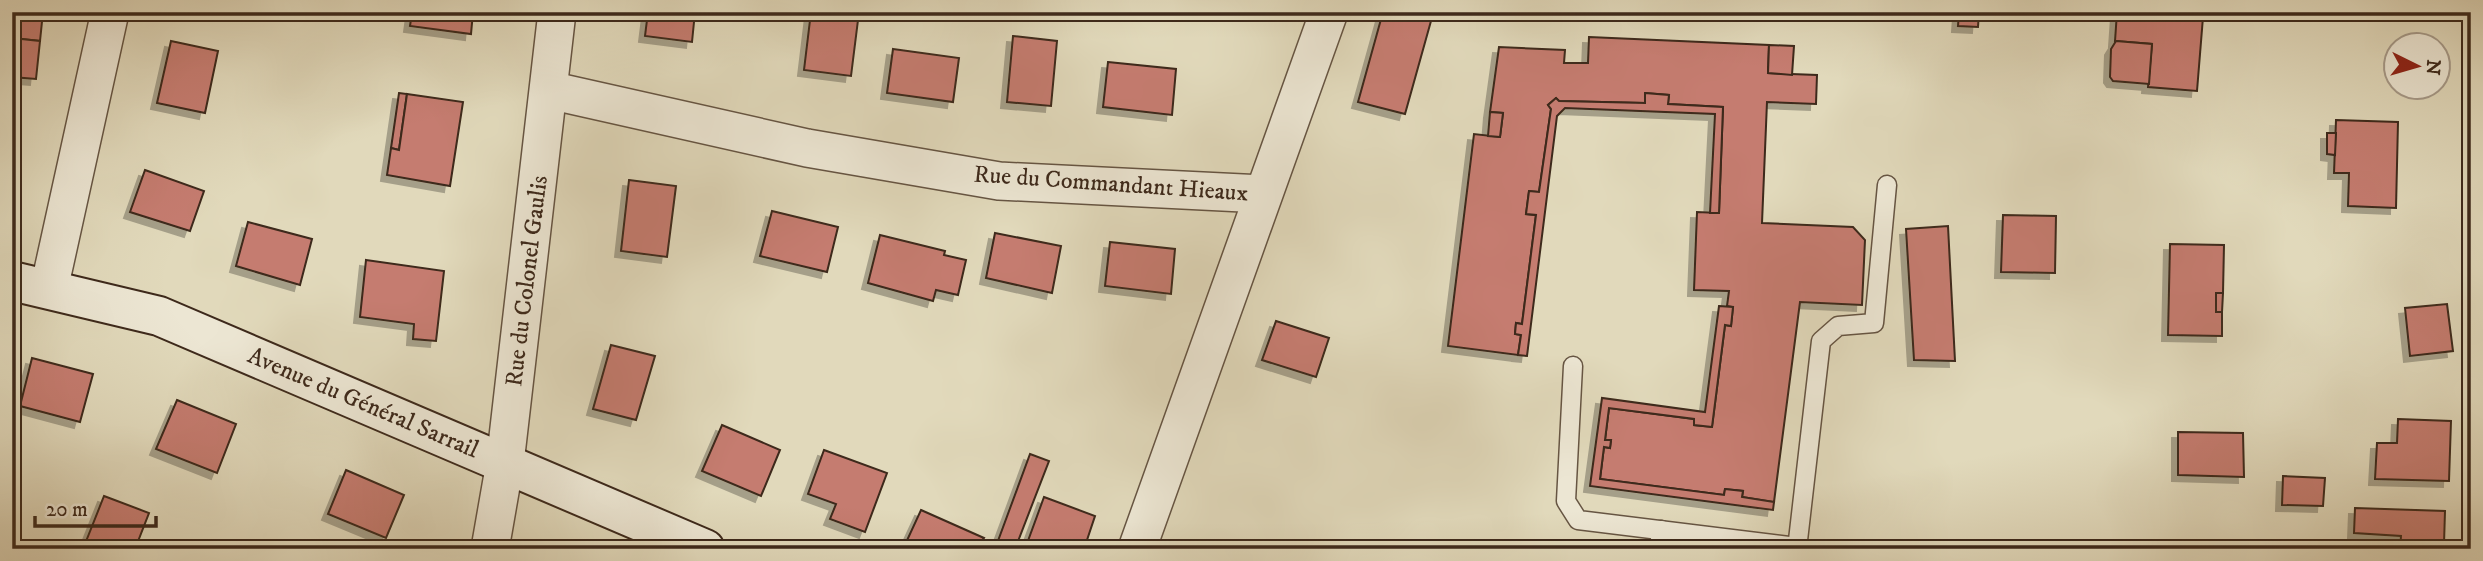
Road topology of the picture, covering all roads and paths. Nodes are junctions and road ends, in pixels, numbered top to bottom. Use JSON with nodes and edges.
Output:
{"nodes":[{"id":1,"x":110,"y":12,"type":"edge"},
{"id":2,"x":557,"y":12,"type":"edge"},
{"id":3,"x":1329,"y":12,"type":"edge"},
{"id":4,"x":550,"y":90,"type":"junction"},
{"id":5,"x":1887,"y":185,"type":"dead end"},
{"id":6,"x":1263,"y":194,"type":"junction"},
{"id":7,"x":30,"y":285,"type":"edge"},
{"id":8,"x":1573,"y":366,"type":"dead end"},
{"id":9,"x":505,"y":463,"type":"junction"},
{"id":10,"x":1661,"y":530,"type":"junction"},
{"id":11,"x":1797,"y":548,"type":"edge"},
{"id":12,"x":490,"y":549,"type":"edge"},
{"id":13,"x":705,"y":549,"type":"edge"},
{"id":14,"x":1137,"y":549,"type":"edge"},
{"id":15,"x":1659,"y":549,"type":"edge"}],
"edges":[{"from":1,"to":7,"type":"street"},
{"from":2,"to":4,"type":"street","name":"Rue du Colonel Gaulis"},
{"from":3,"to":6,"type":"street"},
{"from":4,"to":6,"type":"street","name":"Rue du Commandant Hieaux"},
{"from":4,"to":9,"type":"street","name":"Rue du Colonel Gaulis"},
{"from":5,"to":11,"type":"lane"},
{"from":6,"to":14,"type":"street","name":"Rue du Commandant Hieaux"},
{"from":7,"to":9,"type":"street","name":"Avenue du Général Sarrail"},
{"from":8,"to":10,"type":"lane"},
{"from":9,"to":12,"type":"street","name":"Rue du Colonel Gaulis"},
{"from":9,"to":13,"type":"street","name":"Avenue du Général Sarrail"},
{"from":10,"to":11,"type":"lane"},
{"from":10,"to":15,"type":"lane"}]}
